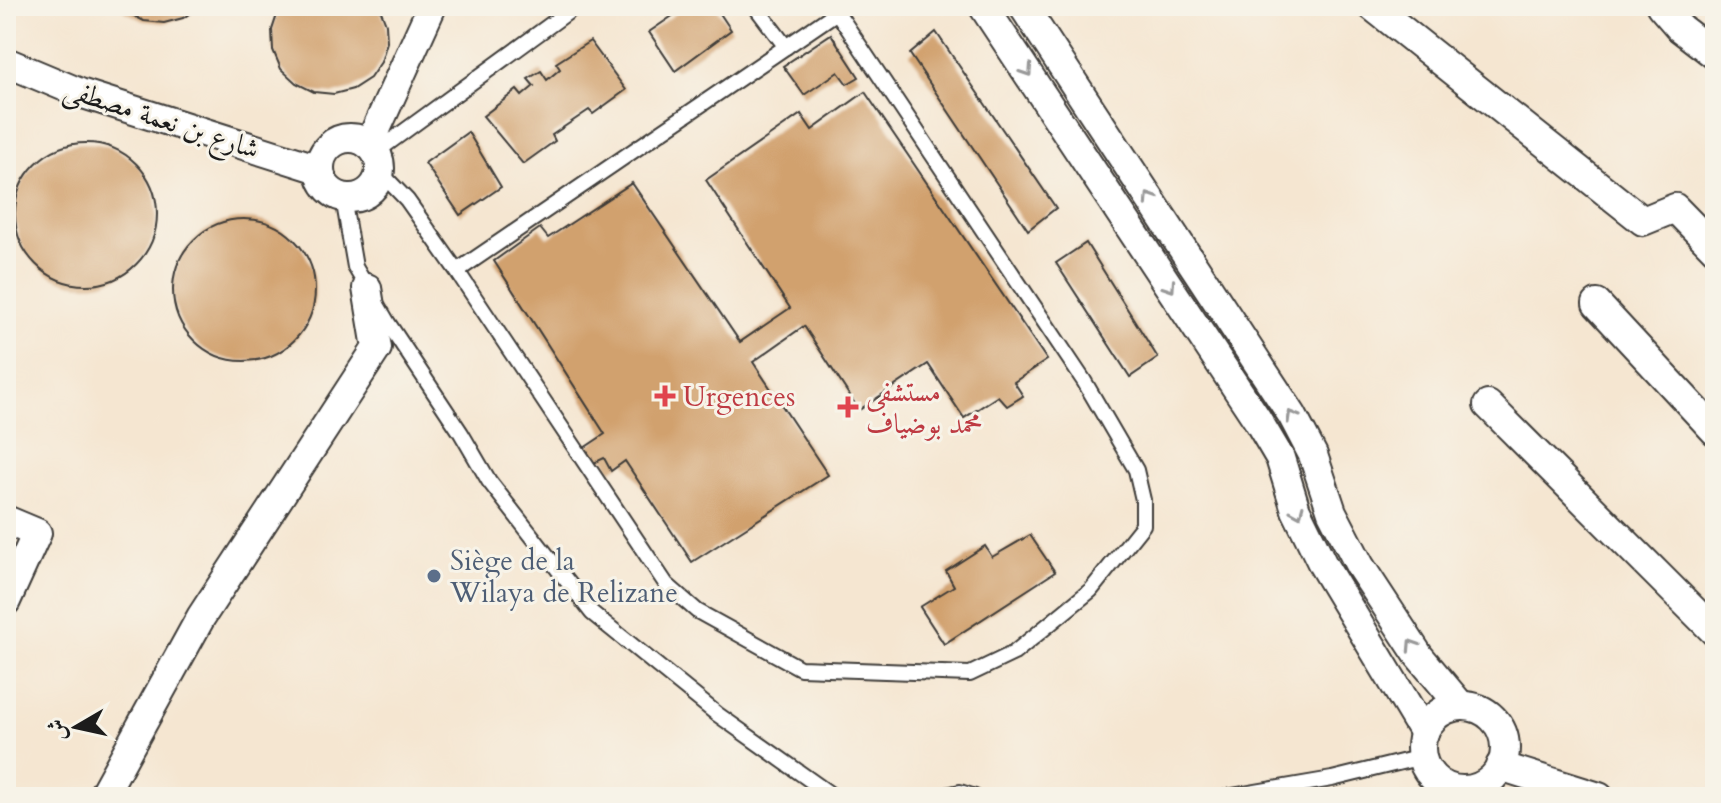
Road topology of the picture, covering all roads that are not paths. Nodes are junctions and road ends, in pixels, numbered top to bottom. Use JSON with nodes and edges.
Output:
{"nodes":[{"id":1,"x":432,"y":6,"type":"edge"},
{"id":2,"x":576,"y":6,"type":"edge"},
{"id":3,"x":755,"y":6,"type":"edge"},
{"id":4,"x":983,"y":6,"type":"edge"},
{"id":5,"x":1023,"y":6,"type":"edge"},
{"id":6,"x":1372,"y":6,"type":"edge"},
{"id":7,"x":1661,"y":6,"type":"edge"},
{"id":8,"x":786,"y":47,"type":"junction"},
{"id":9,"x":1715,"y":55,"type":"edge"},
{"id":10,"x":6,"y":62,"type":"edge"},
{"id":11,"x":375,"y":156,"type":"junction"},
{"id":12,"x":319,"y":169,"type":"junction"},
{"id":13,"x":343,"y":198,"type":"junction"},
{"id":14,"x":1715,"y":249,"type":"edge"},
{"id":15,"x":457,"y":271,"type":"junction"},
{"id":16,"x":367,"y":288,"type":"junction"},
{"id":17,"x":1597,"y":304,"type":"dead end"},
{"id":18,"x":1488,"y":405,"type":"dead end"},
{"id":19,"x":1715,"y":431,"type":"edge"},
{"id":20,"x":6,"y":520,"type":"edge"},
{"id":21,"x":6,"y":601,"type":"edge"},
{"id":22,"x":1715,"y":632,"type":"edge"},
{"id":23,"x":1461,"y":706,"type":"junction"},
{"id":24,"x":1423,"y":745,"type":"junction"},
{"id":25,"x":1500,"y":766,"type":"junction"},
{"id":26,"x":102,"y":797,"type":"edge"},
{"id":27,"x":834,"y":797,"type":"edge"},
{"id":28,"x":937,"y":797,"type":"edge"},
{"id":29,"x":975,"y":797,"type":"edge"},
{"id":30,"x":1226,"y":797,"type":"edge"},
{"id":31,"x":1599,"y":797,"type":"edge"}],
"edges":[{"from":1,"to":11,"type":"street"},
{"from":2,"to":11,"type":"lane"},
{"from":3,"to":8,"type":"lane"},
{"from":4,"to":24,"type":"street","one_way":true},
{"from":23,"to":5,"type":"street","one_way":true},
{"from":6,"to":14,"type":"street"},
{"from":7,"to":9,"type":"street"},
{"from":8,"to":15,"type":"lane"},
{"from":8,"to":15,"type":"lane"},
{"from":10,"to":12,"type":"street","name":"شارع بن نعمة مصطفى"},
{"from":11,"to":12,"type":"street"},
{"from":11,"to":13,"type":"street"},
{"from":11,"to":15,"type":"lane"},
{"from":12,"to":13,"type":"street"},
{"from":13,"to":16,"type":"lane"},
{"from":16,"to":26,"type":"street"},
{"from":16,"to":27,"type":"lane"},
{"from":17,"to":19,"type":"street"},
{"from":18,"to":22,"type":"street"},
{"from":20,"to":21,"type":"street"},
{"from":23,"to":24,"type":"street"},
{"from":23,"to":25,"type":"street"},
{"from":24,"to":25,"type":"street"},
{"from":24,"to":30,"type":"lane"},
{"from":25,"to":31,"type":"street"},
{"from":28,"to":29,"type":"lane"}]}
